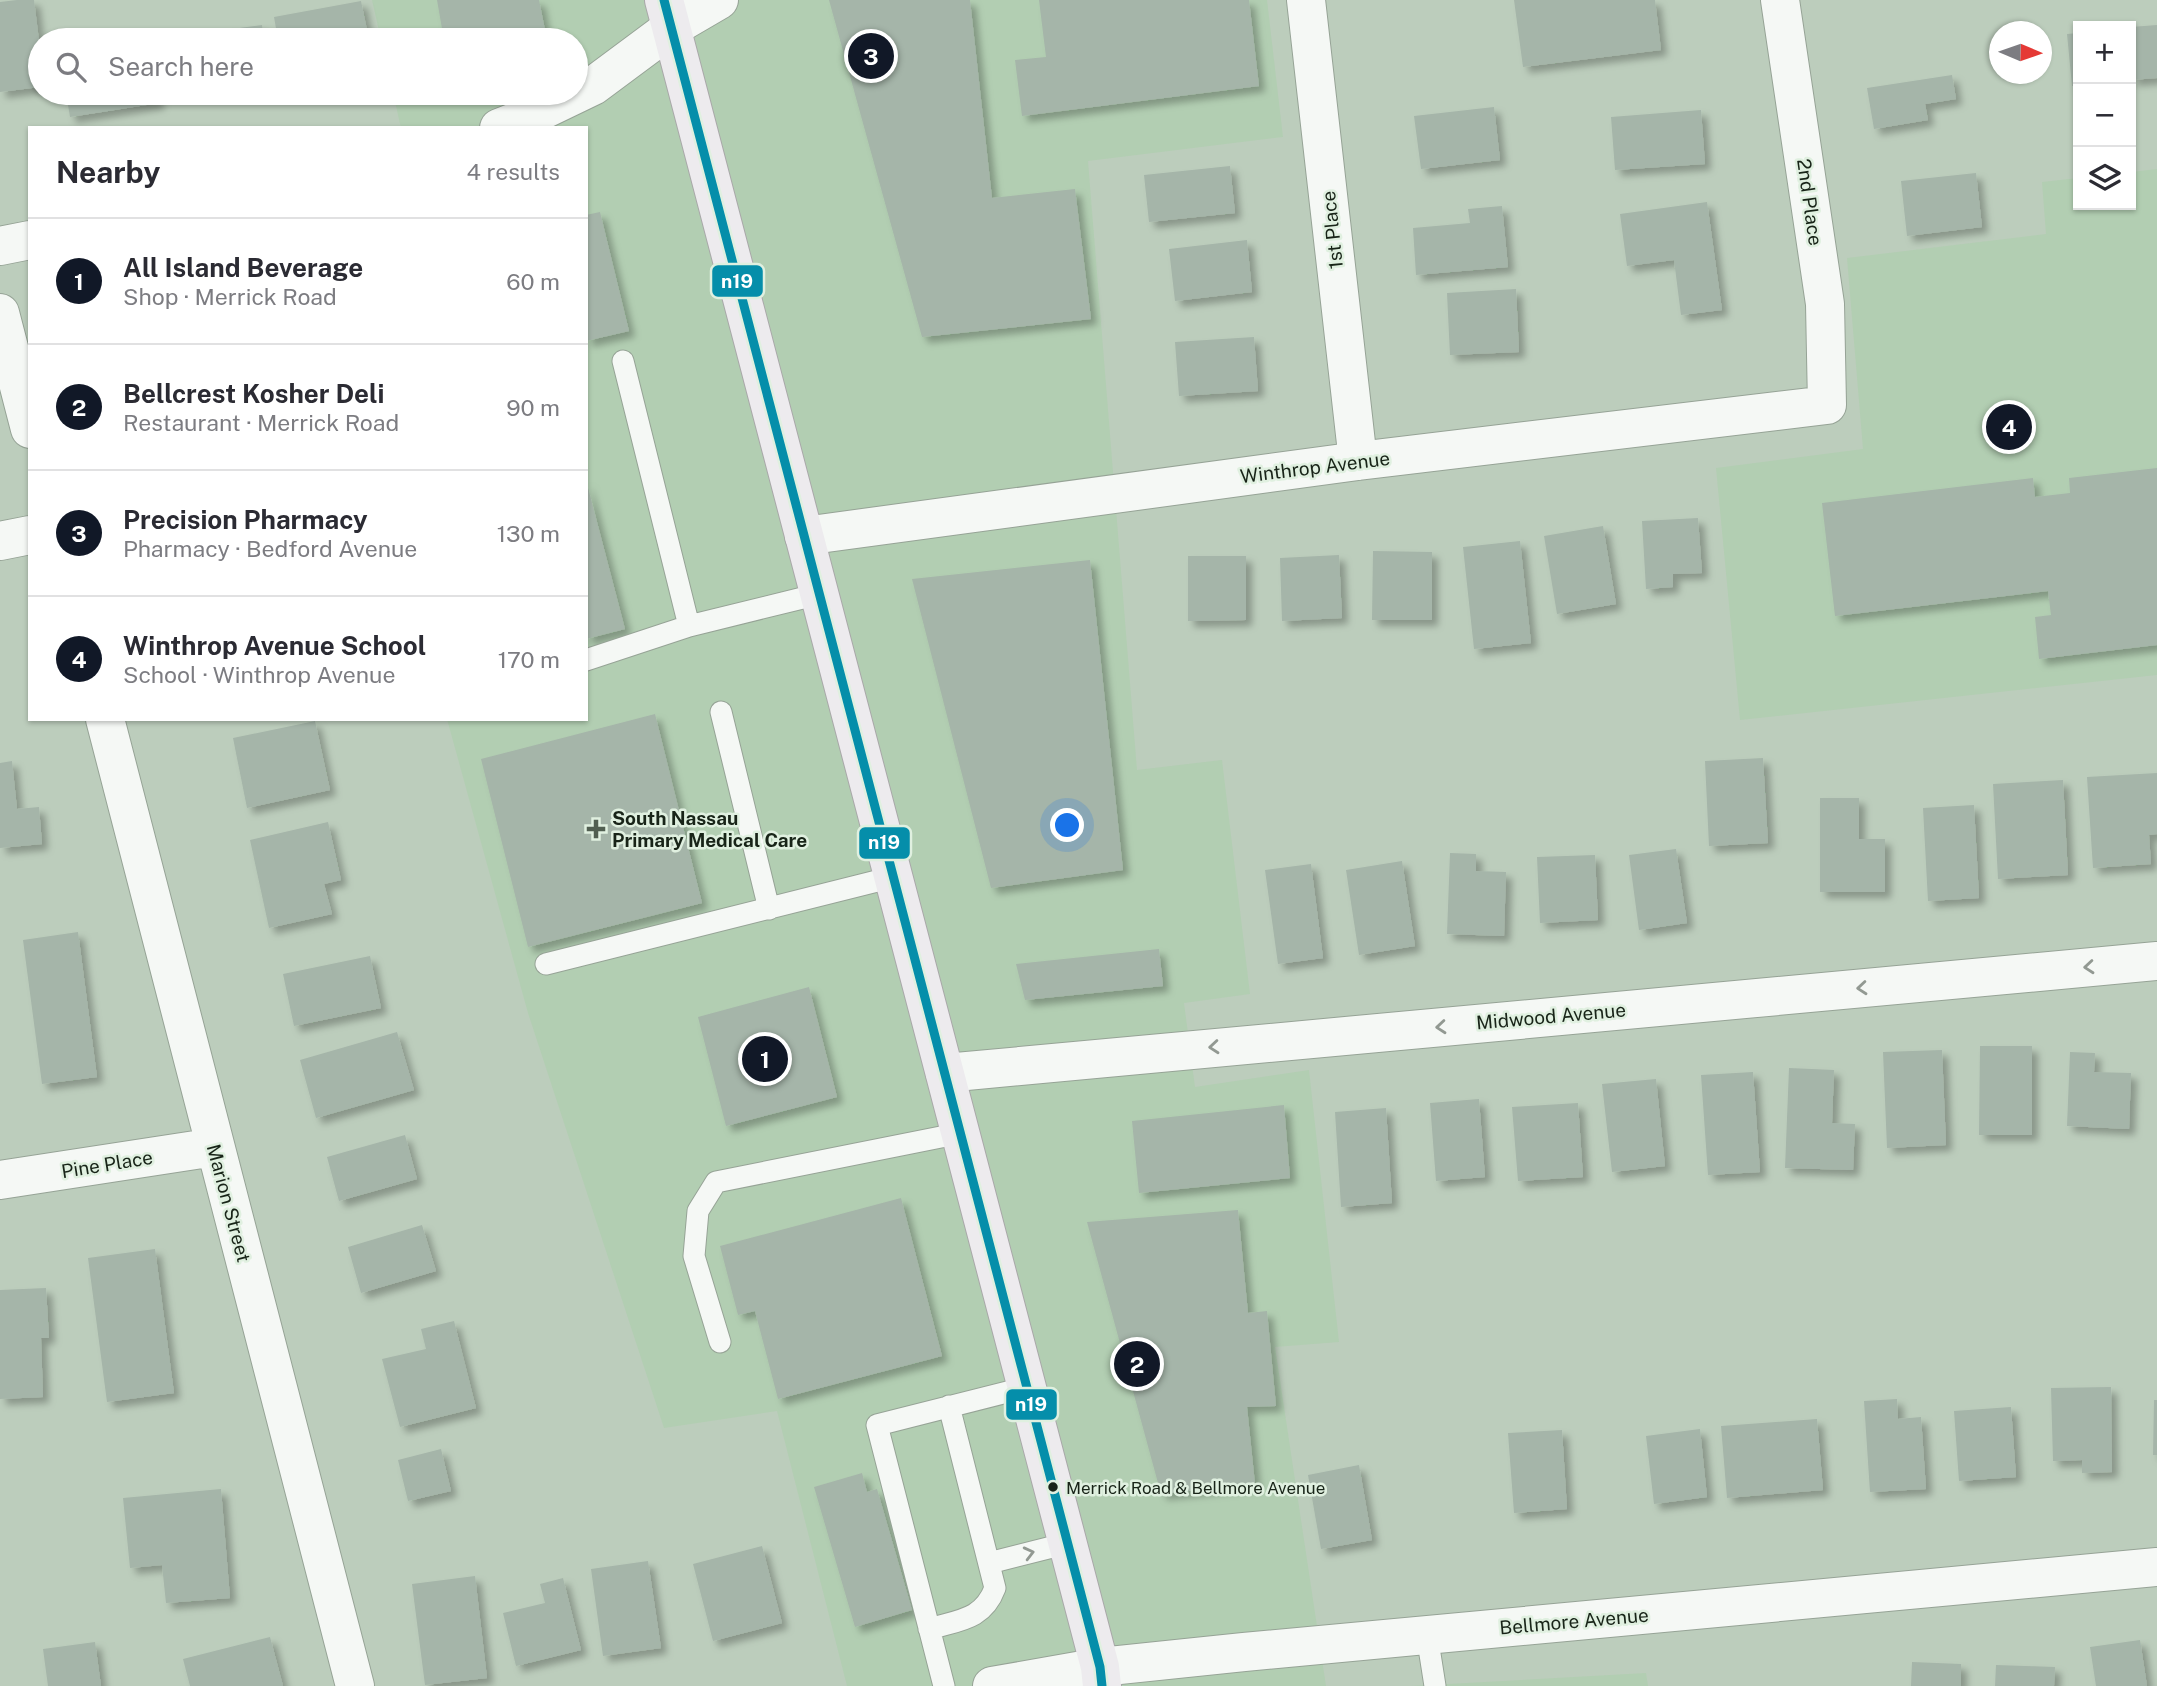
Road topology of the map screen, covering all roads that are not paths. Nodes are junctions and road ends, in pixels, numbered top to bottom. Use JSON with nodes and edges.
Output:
{"nodes":[{"id":1,"x":719,"y":0,"type":"edge"},
{"id":2,"x":1306,"y":0,"type":"edge"},
{"id":3,"x":1780,"y":0,"type":"edge"},
{"id":4,"x":667,"y":14,"type":"edge"},
{"id":5,"x":588,"y":88,"type":"edge"},
{"id":6,"x":554,"y":105,"type":"edge"},
{"id":7,"x":504,"y":126,"type":"edge"},
{"id":8,"x":28,"y":240,"type":"edge"},
{"id":9,"x":0,"y":246,"type":"edge"},
{"id":10,"x":0,"y":313,"type":"edge"},
{"id":11,"x":623,"y":361,"type":"dead end"},
{"id":12,"x":1827,"y":405,"type":"joint"},
{"id":13,"x":28,"y":421,"type":"edge"},
{"id":14,"x":1358,"y":461,"type":"junction"},
{"id":15,"x":28,"y":535,"type":"edge"},
{"id":16,"x":804,"y":536,"type":"junction"},
{"id":17,"x":0,"y":541,"type":"edge"},
{"id":18,"x":819,"y":594,"type":"junction"},
{"id":19,"x":689,"y":626,"type":"junction"},
{"id":20,"x":588,"y":659,"type":"edge"},
{"id":21,"x":721,"y":712,"type":"dead end"},
{"id":22,"x":106,"y":721,"type":"edge"},
{"id":23,"x":893,"y":877,"type":"junction"},
{"id":24,"x":769,"y":909,"type":"junction"},
{"id":25,"x":2157,"y":961,"type":"edge"},
{"id":26,"x":545,"y":964,"type":"dead end"},
{"id":27,"x":945,"y":1073,"type":"junction"},
{"id":28,"x":961,"y":1133,"type":"junction"},
{"id":29,"x":215,"y":1147,"type":"junction"},
{"id":30,"x":0,"y":1180,"type":"edge"},
{"id":31,"x":720,"y":1342,"type":"dead end"},
{"id":32,"x":1027,"y":1387,"type":"junction"},
{"id":33,"x":949,"y":1406,"type":"junction"},
{"id":34,"x":1068,"y":1543,"type":"junction"},
{"id":35,"x":983,"y":1554,"type":"junction"},
{"id":36,"x":2157,"y":1567,"type":"edge"},
{"id":37,"x":929,"y":1629,"type":"junction"},
{"id":38,"x":1426,"y":1635,"type":"junction"},
{"id":39,"x":1101,"y":1677,"type":"edge"},
{"id":40,"x":355,"y":1686,"type":"edge"},
{"id":41,"x":944,"y":1686,"type":"edge"},
{"id":42,"x":992,"y":1686,"type":"edge"},
{"id":43,"x":1435,"y":1686,"type":"edge"}],
"edges":[{"from":1,"to":4,"type":"street"},
{"from":2,"to":14,"type":"street","name":"1st Place"},
{"from":3,"to":12,"type":"street","name":"2nd Place"},
{"from":4,"to":5,"type":"street"},
{"from":4,"to":16,"type":"main road"},
{"from":6,"to":7,"type":"street"},
{"from":8,"to":9,"type":"street"},
{"from":10,"to":13,"type":"street"},
{"from":11,"to":19,"type":"lane"},
{"from":12,"to":14,"type":"street","name":"Winthrop Avenue"},
{"from":14,"to":16,"type":"street","name":"Winthrop Avenue"},
{"from":15,"to":17,"type":"street"},
{"from":16,"to":18,"type":"main road"},
{"from":18,"to":19,"type":"lane"},
{"from":18,"to":23,"type":"main road"},
{"from":19,"to":20,"type":"lane"},
{"from":21,"to":24,"type":"lane"},
{"from":22,"to":29,"type":"street","name":"Marion Street"},
{"from":23,"to":24,"type":"lane"},
{"from":23,"to":27,"type":"main road"},
{"from":24,"to":26,"type":"lane"},
{"from":25,"to":27,"type":"street","name":"Midwood Avenue","one_way":true},
{"from":27,"to":28,"type":"main road"},
{"from":28,"to":31,"type":"lane"},
{"from":28,"to":32,"type":"main road"},
{"from":29,"to":30,"type":"street","name":"Pine Place"},
{"from":29,"to":40,"type":"street","name":"Marion Street"},
{"from":32,"to":33,"type":"lane"},
{"from":32,"to":34,"type":"main road"},
{"from":33,"to":35,"type":"lane"},
{"from":33,"to":37,"type":"lane"},
{"from":35,"to":34,"type":"lane","one_way":true},
{"from":34,"to":39,"type":"main road"},
{"from":35,"to":37,"type":"lane"},
{"from":36,"to":38,"type":"street","name":"Bellmore Avenue"},
{"from":37,"to":41,"type":"lane"},
{"from":38,"to":39,"type":"street","name":"Bellmore Avenue"},
{"from":38,"to":43,"type":"lane"},
{"from":39,"to":42,"type":"street","name":"Bellmore Avenue"}]}
